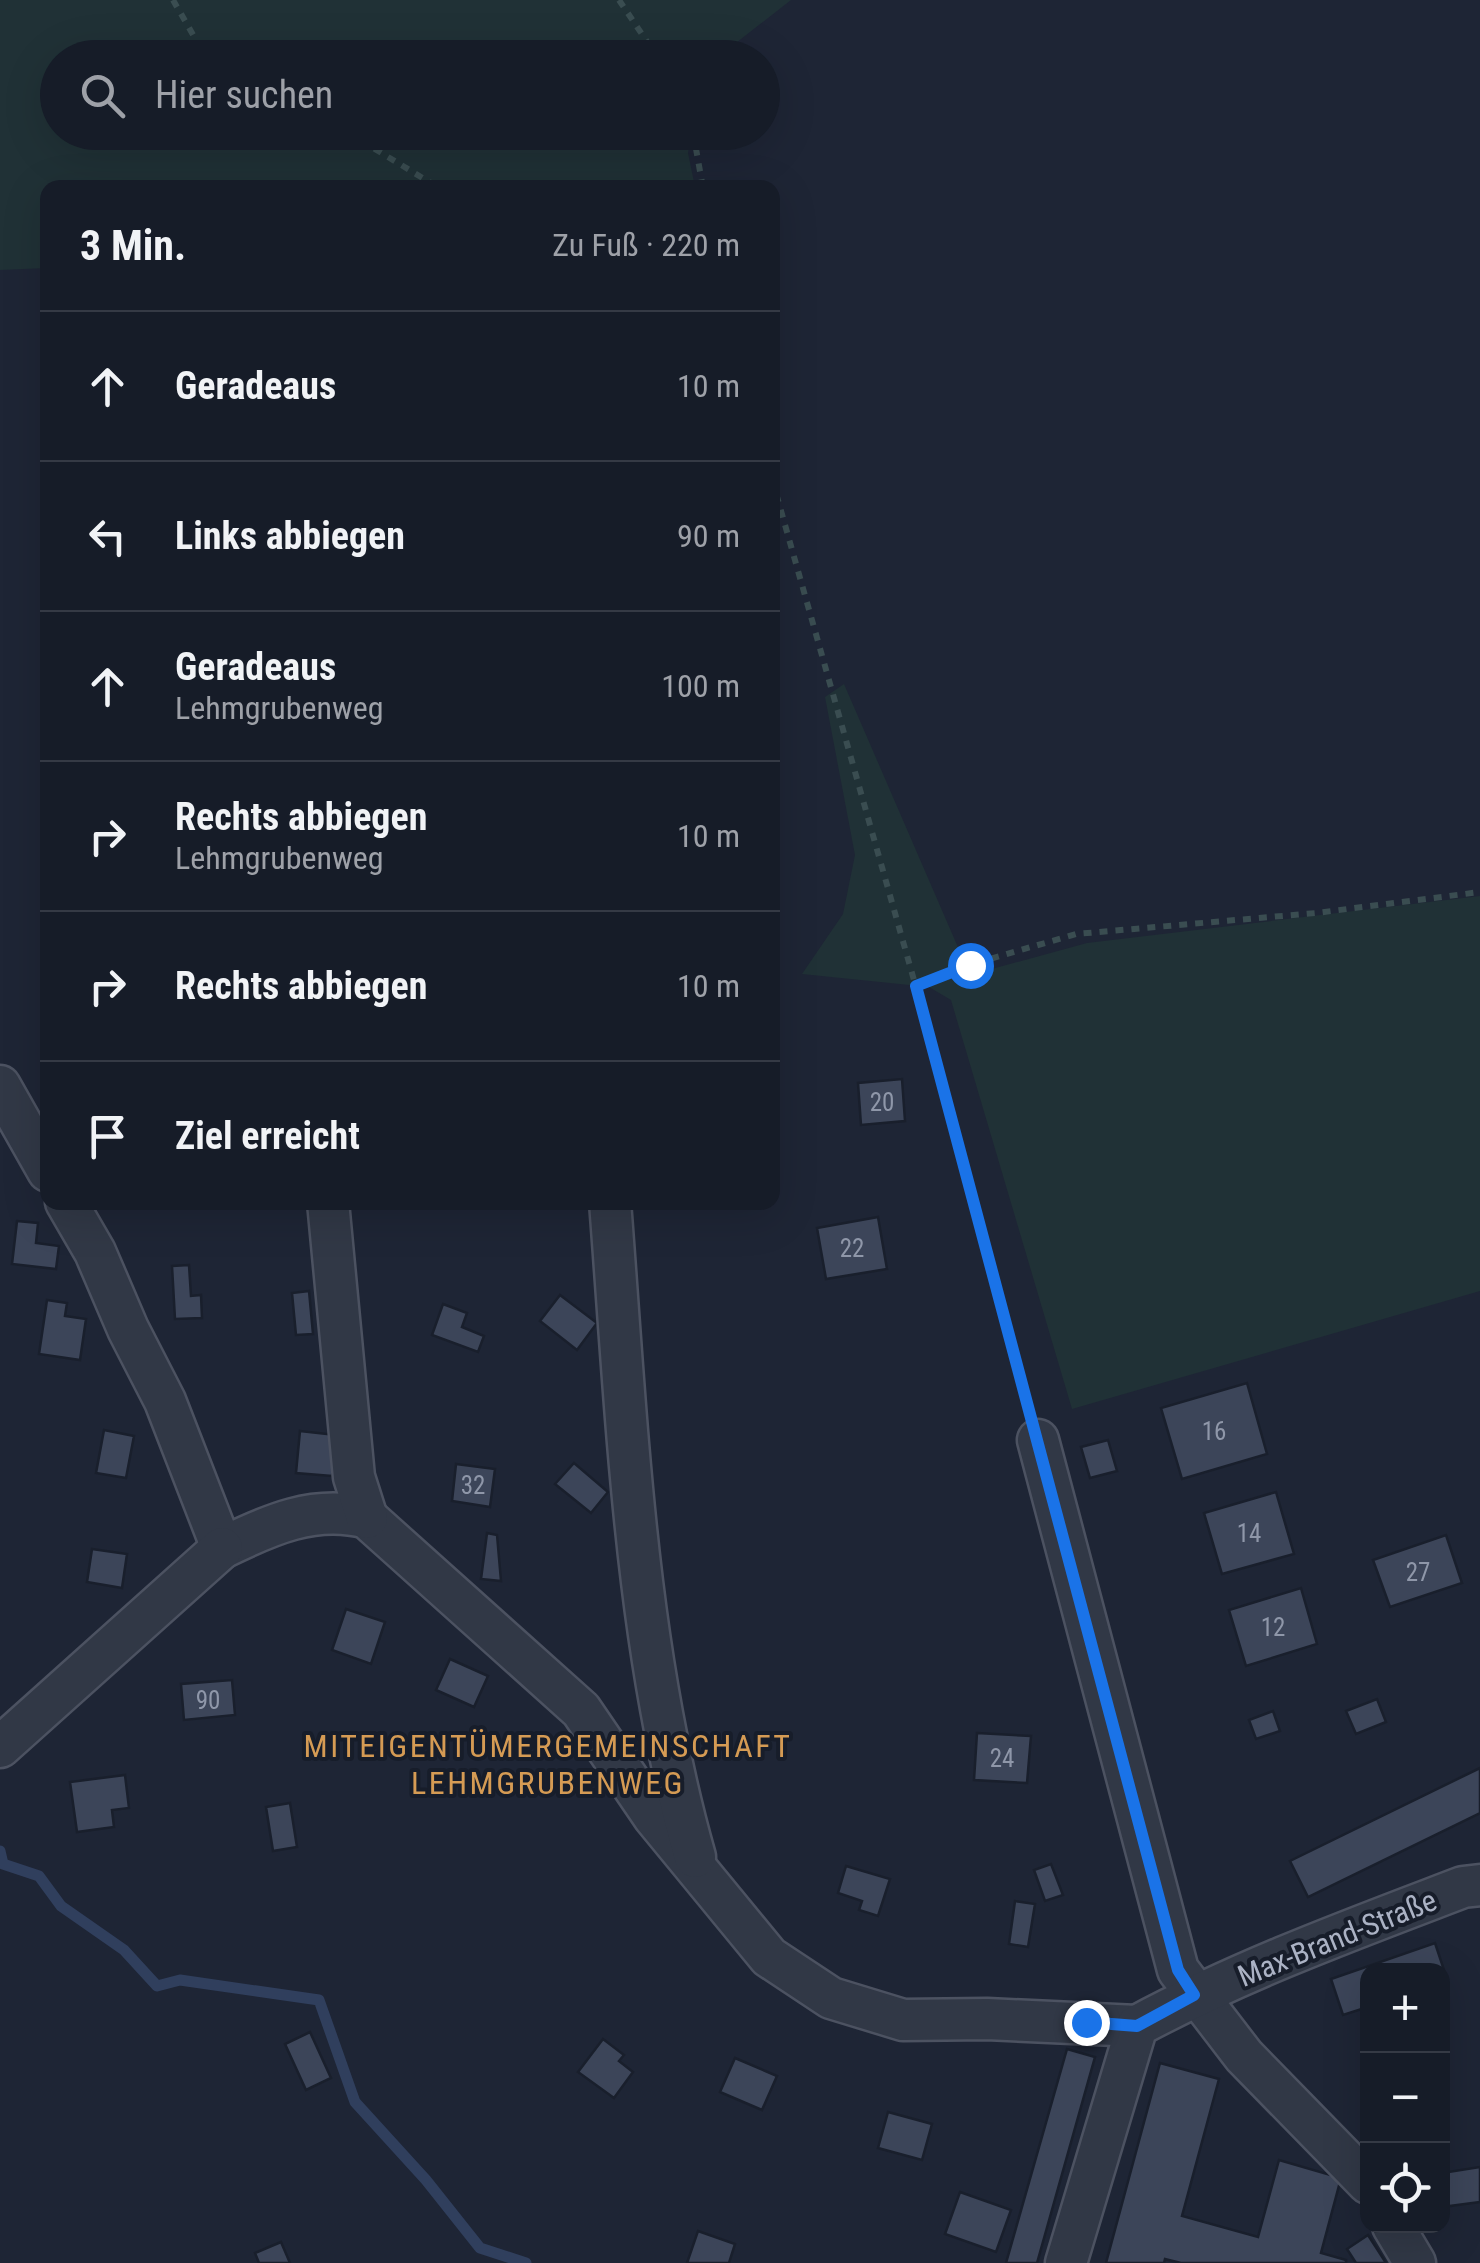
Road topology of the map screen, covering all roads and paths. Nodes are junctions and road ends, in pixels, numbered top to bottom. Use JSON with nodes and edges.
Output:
{"nodes":[{"id":1,"x":173,"y":0,"type":"edge"},
{"id":2,"x":619,"y":0,"type":"edge"},
{"id":3,"x":196,"y":40,"type":"edge"},
{"id":4,"x":646,"y":40,"type":"edge"},
{"id":5,"x":377,"y":150,"type":"edge"},
{"id":6,"x":696,"y":150,"type":"edge"},
{"id":7,"x":426,"y":180,"type":"edge"},
{"id":8,"x":701,"y":180,"type":"edge"},
{"id":9,"x":780,"y":507,"type":"edge"},
{"id":10,"x":1480,"y":892,"type":"edge"},
{"id":11,"x":916,"y":986,"type":"junction"},
{"id":12,"x":0,"y":1086,"type":"edge"},
{"id":13,"x":40,"y":1157,"type":"edge"},
{"id":14,"x":71,"y":1210,"type":"edge"},
{"id":15,"x":329,"y":1210,"type":"edge"},
{"id":16,"x":611,"y":1210,"type":"edge"},
{"id":17,"x":1038,"y":1440,"type":"joint"},
{"id":18,"x":367,"y":1518,"type":"junction"},
{"id":19,"x":222,"y":1548,"type":"junction"},
{"id":20,"x":0,"y":1747,"type":"edge"},
{"id":21,"x":701,"y":1878,"type":"junction"},
{"id":22,"x":1480,"y":1885,"type":"edge"},
{"id":23,"x":1194,"y":1995,"type":"junction"},
{"id":24,"x":1137,"y":2026,"type":"junction"},
{"id":25,"x":1360,"y":2175,"type":"edge"},
{"id":26,"x":1398,"y":2233,"type":"edge"},
{"id":27,"x":1066,"y":2263,"type":"edge"},
{"id":28,"x":1415,"y":2263,"type":"edge"}],
"edges":[{"from":1,"to":3,"type":"path"},
{"from":2,"to":4,"type":"path"},
{"from":5,"to":7,"type":"path"},
{"from":6,"to":8,"type":"path"},
{"from":9,"to":11,"type":"path"},
{"from":10,"to":11,"type":"path"},
{"from":11,"to":17,"type":"path"},
{"from":12,"to":13,"type":"street"},
{"from":14,"to":19,"type":"street"},
{"from":15,"to":18,"type":"street"},
{"from":16,"to":21,"type":"street"},
{"from":17,"to":23,"type":"street"},
{"from":18,"to":19,"type":"street"},
{"from":18,"to":21,"type":"street"},
{"from":19,"to":20,"type":"street"},
{"from":21,"to":24,"type":"street"},
{"from":22,"to":23,"type":"street","name":"Max-Brand-Straße"},
{"from":23,"to":24,"type":"street","name":"Max-Brand-Straße"},
{"from":23,"to":25,"type":"street"},
{"from":24,"to":27,"type":"street"},
{"from":26,"to":28,"type":"street"}]}
